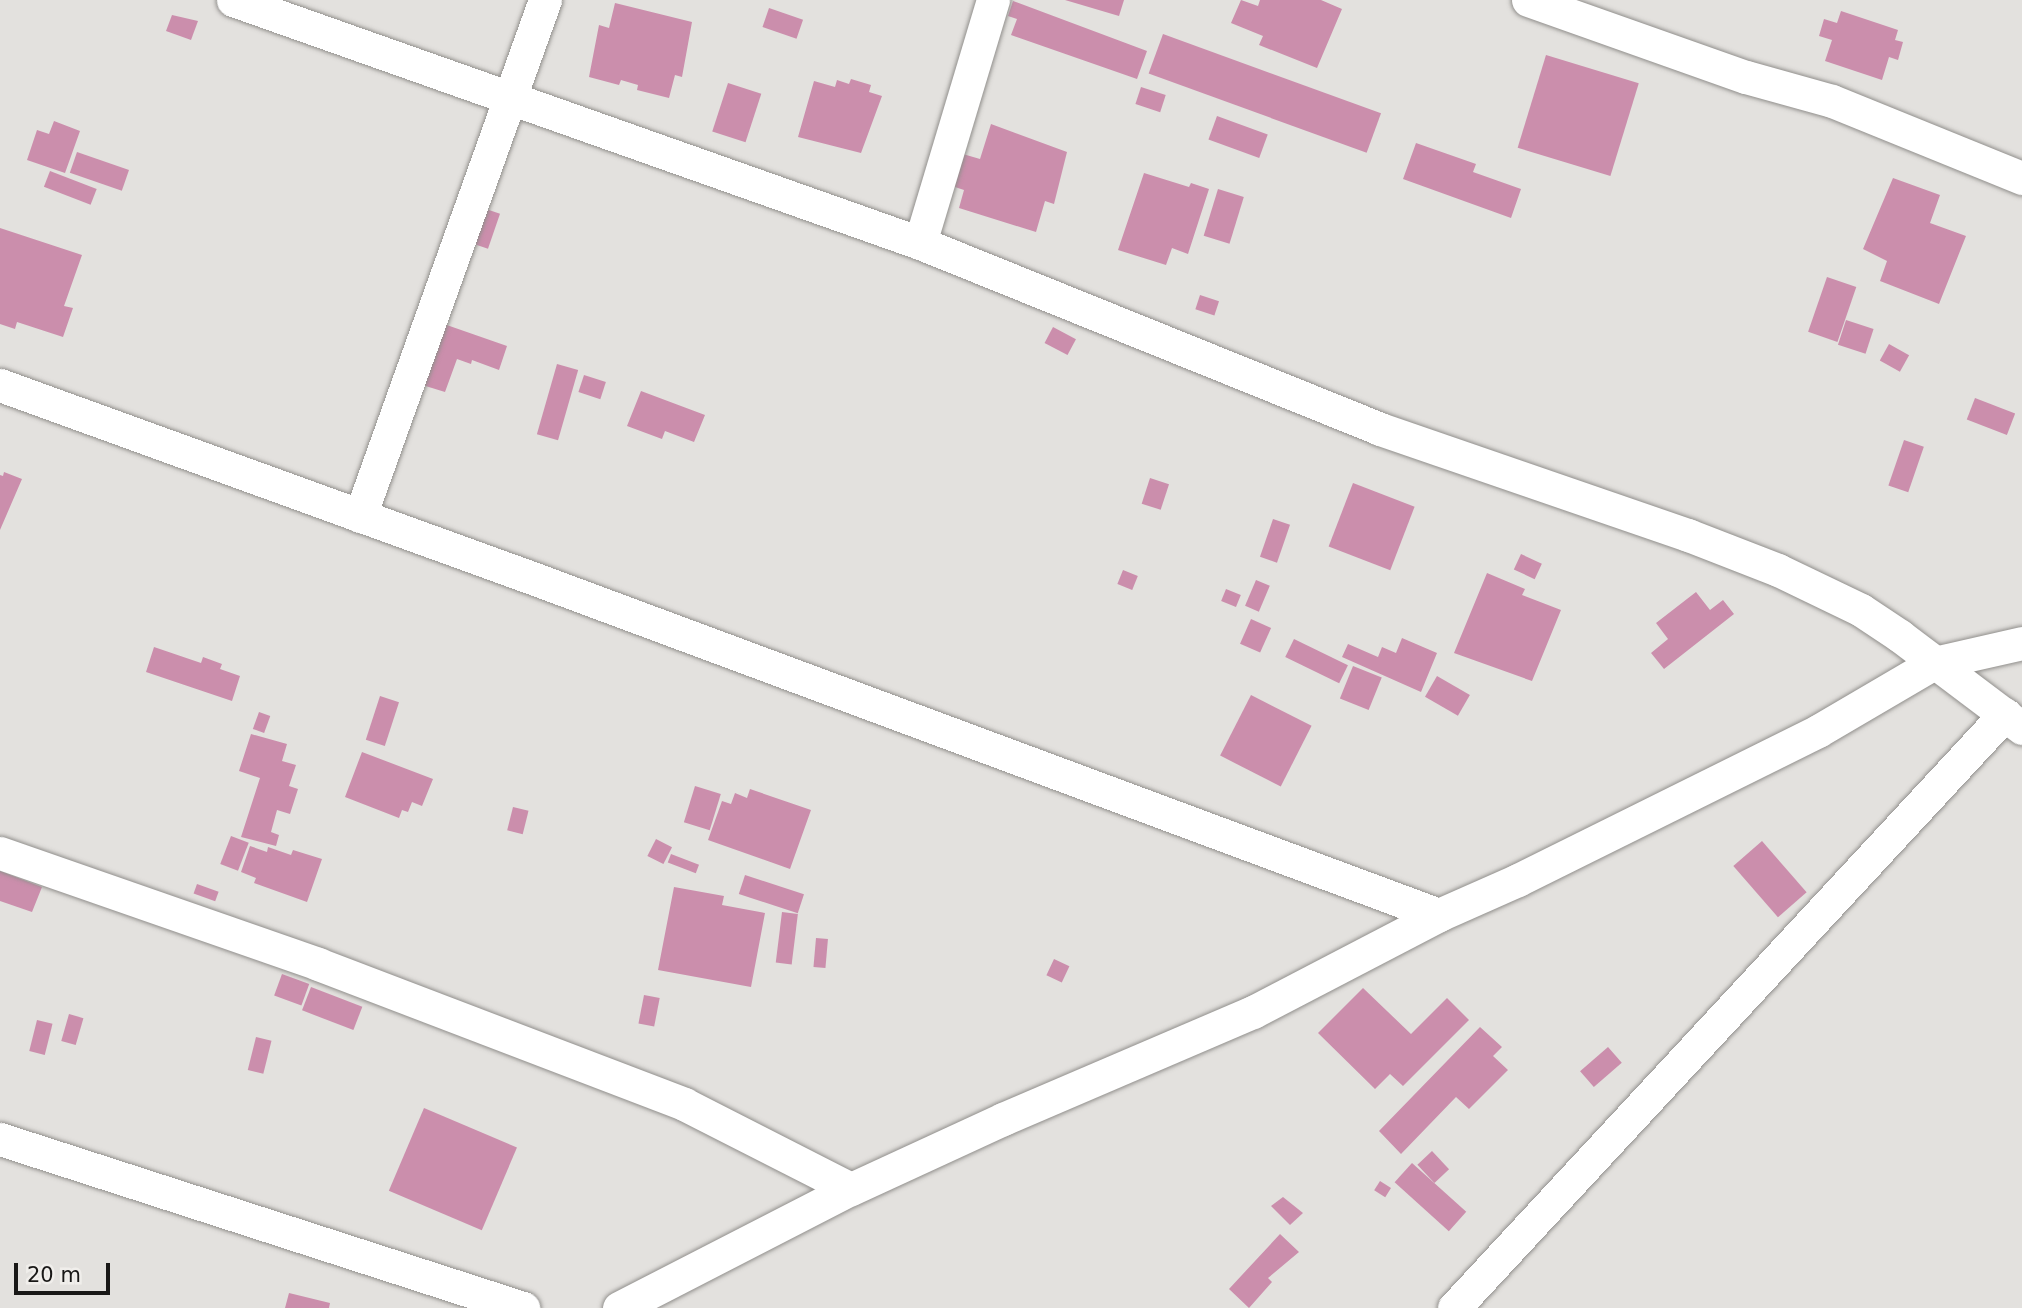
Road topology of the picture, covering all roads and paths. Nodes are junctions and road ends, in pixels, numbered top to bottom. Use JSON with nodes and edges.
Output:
{"nodes":[{"id":1,"x":233,"y":0,"type":"edge"},
{"id":2,"x":545,"y":0,"type":"edge"},
{"id":3,"x":993,"y":0,"type":"edge"},
{"id":4,"x":1528,"y":0,"type":"edge"},
{"id":5,"x":511,"y":98,"type":"junction"},
{"id":6,"x":2022,"y":178,"type":"edge"},
{"id":7,"x":920,"y":243,"type":"junction"},
{"id":8,"x":0,"y":385,"type":"edge"},
{"id":9,"x":360,"y":516,"type":"junction"},
{"id":10,"x":2022,"y":643,"type":"edge"},
{"id":11,"x":1934,"y":663,"type":"junction"},
{"id":12,"x":2013,"y":721,"type":"edge"},
{"id":13,"x":0,"y":853,"type":"edge"},
{"id":14,"x":1439,"y":915,"type":"junction"},
{"id":15,"x":0,"y":1139,"type":"edge"},
{"id":16,"x":851,"y":1189,"type":"junction"},
{"id":17,"x":523,"y":1308,"type":"edge"},
{"id":18,"x":620,"y":1308,"type":"edge"},
{"id":19,"x":1454,"y":1308,"type":"edge"}],
"edges":[{"from":1,"to":5,"type":"street"},
{"from":2,"to":5,"type":"street"},
{"from":3,"to":7,"type":"street"},
{"from":4,"to":6,"type":"street"},
{"from":5,"to":7,"type":"street"},
{"from":5,"to":9,"type":"street"},
{"from":7,"to":11,"type":"street"},
{"from":8,"to":9,"type":"street"},
{"from":9,"to":14,"type":"street"},
{"from":10,"to":11,"type":"street"},
{"from":11,"to":12,"type":"street"},
{"from":11,"to":14,"type":"street"},
{"from":12,"to":19,"type":"street"},
{"from":13,"to":16,"type":"street"},
{"from":14,"to":16,"type":"street"},
{"from":15,"to":17,"type":"street"},
{"from":16,"to":18,"type":"street"}]}
